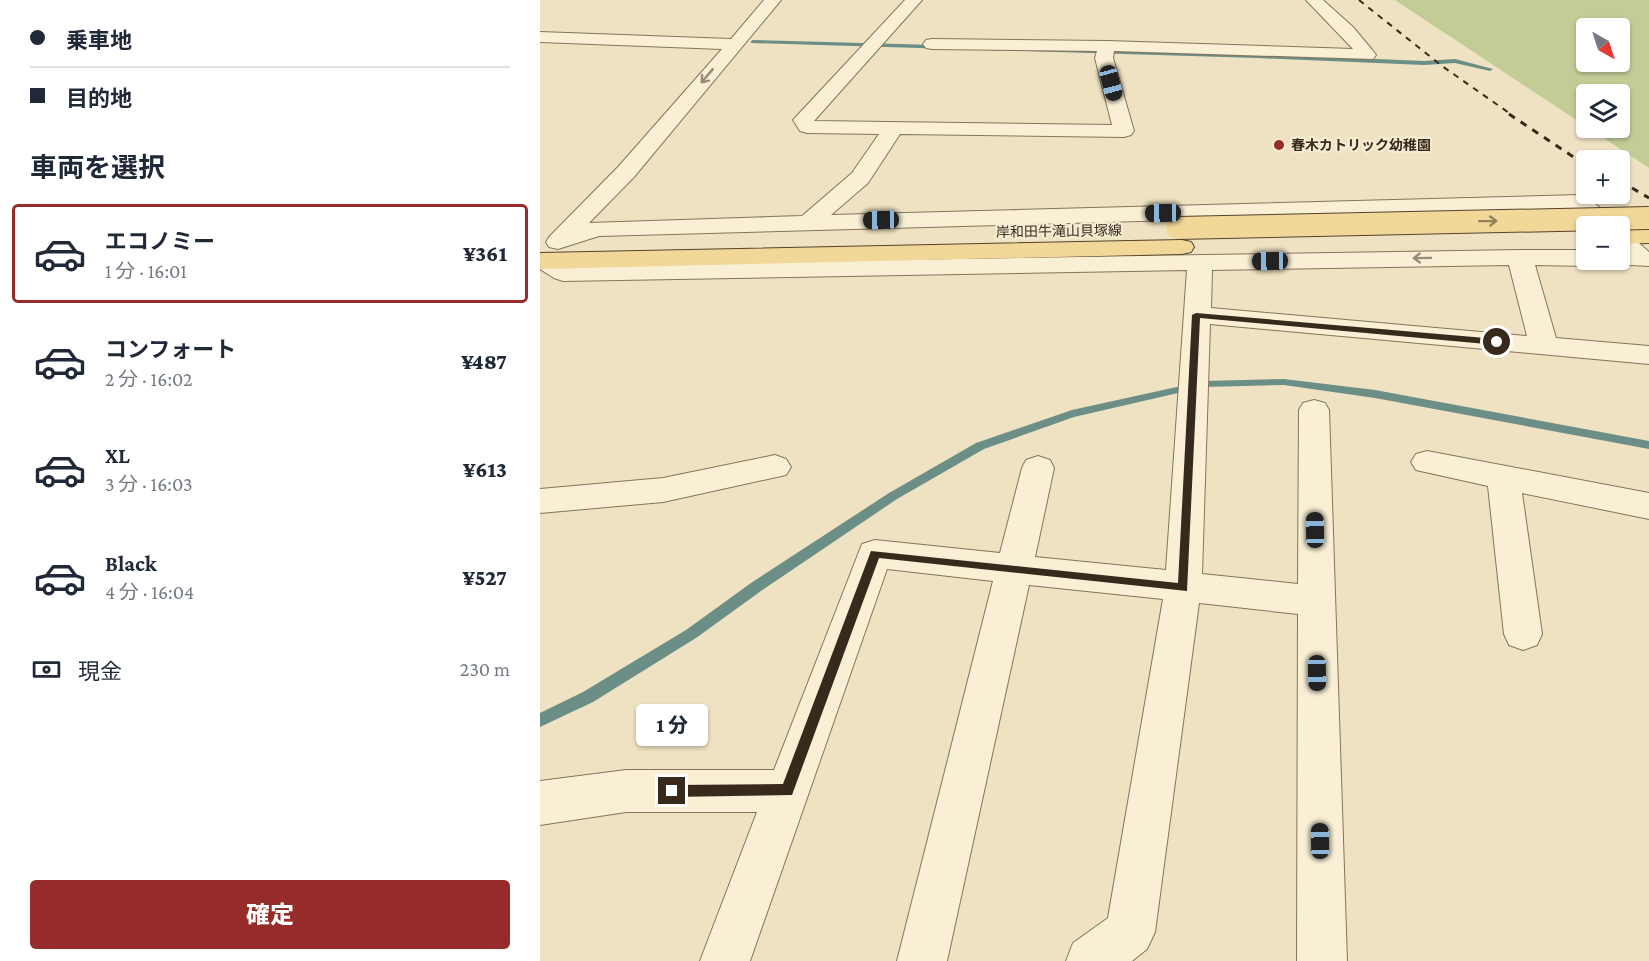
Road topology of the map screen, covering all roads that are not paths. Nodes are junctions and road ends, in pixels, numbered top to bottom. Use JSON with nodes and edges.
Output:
{"nodes":[{"id":1,"x":773,"y":0,"type":"edge"},
{"id":2,"x":914,"y":0,"type":"edge"},
{"id":3,"x":1314,"y":0,"type":"edge"},
{"id":4,"x":544,"y":40,"type":"edge"},
{"id":5,"x":734,"y":44,"type":"junction"},
{"id":6,"x":932,"y":44,"type":"dead end"},
{"id":7,"x":1107,"y":46,"type":"junction"},
{"id":8,"x":893,"y":129,"type":"junction"},
{"id":9,"x":1445,"y":205,"type":"junction"},
{"id":10,"x":1596,"y":216,"type":"edge"},
{"id":11,"x":1649,"y":218,"type":"edge"},
{"id":12,"x":810,"y":222,"type":"junction"},
{"id":13,"x":1649,"y":236,"type":"edge"},
{"id":14,"x":1630,"y":237,"type":"edge"},
{"id":15,"x":1576,"y":238,"type":"edge"},
{"id":16,"x":1186,"y":246,"type":"junction"},
{"id":17,"x":1630,"y":248,"type":"edge"},
{"id":18,"x":544,"y":254,"type":"edge"},
{"id":19,"x":1520,"y":256,"type":"junction"},
{"id":20,"x":1480,"y":257,"type":"junction"},
{"id":21,"x":1576,"y":258,"type":"edge"},
{"id":22,"x":1630,"y":259,"type":"edge"},
{"id":23,"x":1196,"y":315,"type":"junction"},
{"id":24,"x":1544,"y":346,"type":"junction"},
{"id":25,"x":1649,"y":356,"type":"edge"},
{"id":26,"x":1314,"y":410,"type":"dead end"},
{"id":27,"x":1427,"y":462,"type":"dead end"},
{"id":28,"x":775,"y":467,"type":"dead end"},
{"id":29,"x":1038,"y":468,"type":"dead end"},
{"id":30,"x":1503,"y":476,"type":"junction"},
{"id":31,"x":540,"y":501,"type":"edge"},
{"id":32,"x":1649,"y":506,"type":"edge"},
{"id":33,"x":1012,"y":569,"type":"junction"},
{"id":34,"x":1183,"y":588,"type":"junction"},
{"id":35,"x":1316,"y":602,"type":"junction"},
{"id":36,"x":1523,"y":634,"type":"dead end"},
{"id":37,"x":788,"y":791,"type":"junction"},
{"id":38,"x":540,"y":803,"type":"edge"},
{"id":39,"x":1130,"y":947,"type":"edge"},
{"id":40,"x":725,"y":961,"type":"edge"},
{"id":41,"x":922,"y":961,"type":"edge"},
{"id":42,"x":1090,"y":961,"type":"edge"},
{"id":43,"x":1322,"y":961,"type":"edge"}],
"edges":[{"from":1,"to":5,"type":"street"},
{"from":2,"to":8,"type":"street"},
{"from":3,"to":7,"type":"street"},
{"from":4,"to":5,"type":"street"},
{"from":5,"to":18,"type":"street","one_way":true},
{"from":6,"to":7,"type":"street"},
{"from":7,"to":8,"type":"street"},
{"from":8,"to":12,"type":"street"},
{"from":9,"to":10,"type":"street"},
{"from":9,"to":12,"type":"street"},
{"from":9,"to":20,"type":"street"},
{"from":16,"to":11,"type":"main road","name":"岸和田牛滝山貝塚線","one_way":true,"bridge":true},
{"from":12,"to":18,"type":"street"},
{"from":13,"to":14,"type":"main road"},
{"from":15,"to":16,"type":"main road","name":"岸和田牛滝山貝塚線"},
{"from":16,"to":18,"type":"main road","name":"岸和田牛滝山貝塚線"},
{"from":16,"to":18,"type":"street"},
{"from":20,"to":16,"type":"street","one_way":true},
{"from":16,"to":23,"type":"street"},
{"from":17,"to":22,"type":"street"},
{"from":19,"to":20,"type":"street"},
{"from":19,"to":21,"type":"street"},
{"from":19,"to":24,"type":"street"},
{"from":23,"to":24,"type":"street"},
{"from":23,"to":34,"type":"street"},
{"from":24,"to":25,"type":"street"},
{"from":26,"to":35,"type":"street"},
{"from":27,"to":30,"type":"street"},
{"from":28,"to":31,"type":"street"},
{"from":29,"to":33,"type":"street"},
{"from":30,"to":32,"type":"street"},
{"from":30,"to":36,"type":"street"},
{"from":33,"to":34,"type":"street"},
{"from":33,"to":37,"type":"street"},
{"from":33,"to":41,"type":"street"},
{"from":34,"to":35,"type":"street"},
{"from":34,"to":39,"type":"street"},
{"from":35,"to":43,"type":"street"},
{"from":37,"to":38,"type":"street"},
{"from":37,"to":40,"type":"street"},
{"from":39,"to":42,"type":"street"}]}
